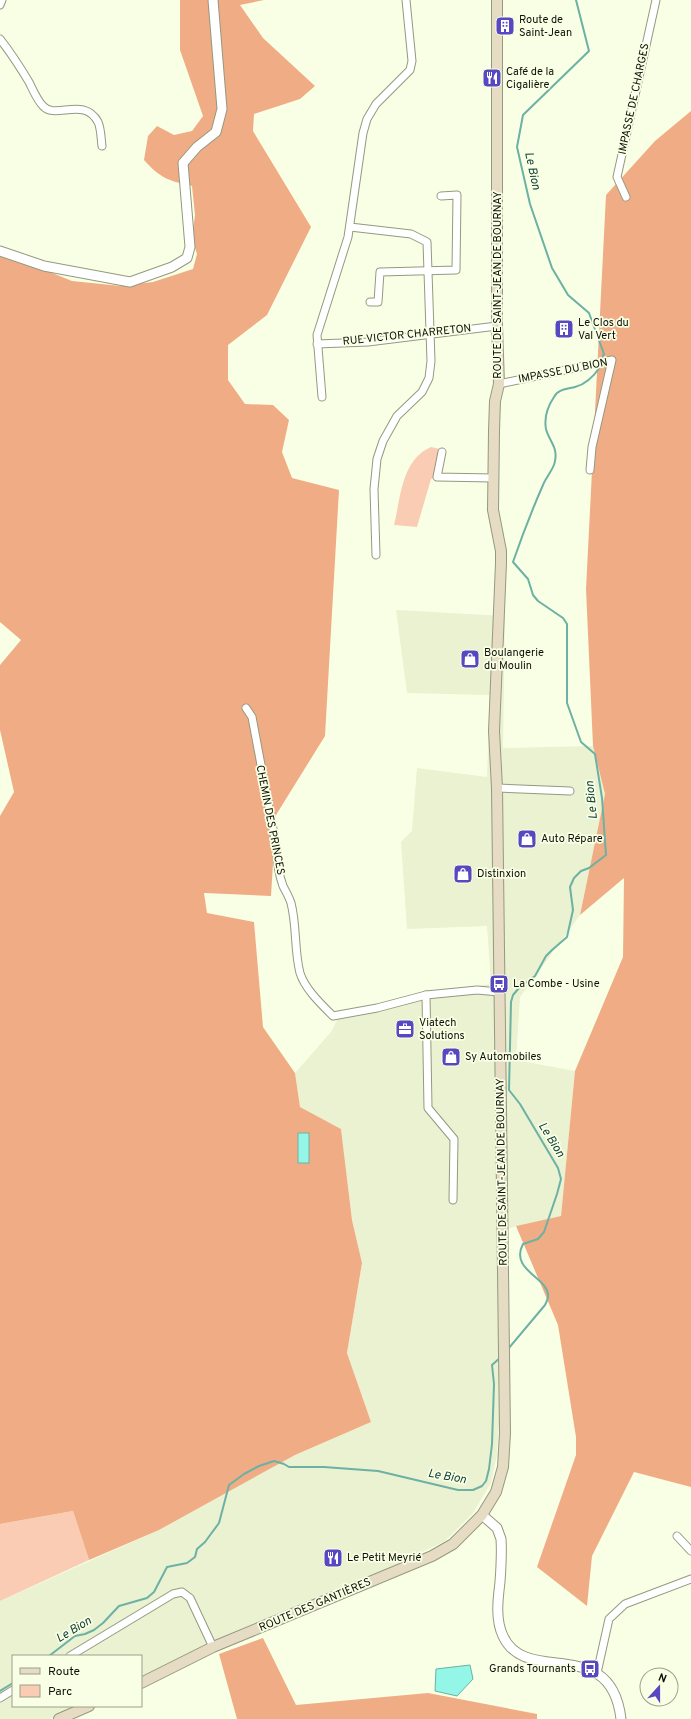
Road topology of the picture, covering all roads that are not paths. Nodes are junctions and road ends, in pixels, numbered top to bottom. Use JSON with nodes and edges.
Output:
{"nodes":[{"id":1,"x":2,"y":0,"type":"edge"},
{"id":2,"x":213,"y":0,"type":"edge"},
{"id":3,"x":406,"y":0,"type":"edge"},
{"id":4,"x":497,"y":0,"type":"edge"},
{"id":5,"x":656,"y":0,"type":"edge"},
{"id":6,"x":0,"y":5,"type":"edge"},
{"id":7,"x":0,"y":39,"type":"edge"},
{"id":8,"x":102,"y":146,"type":"dead end"},
{"id":9,"x":441,"y":196,"type":"dead end"},
{"id":10,"x":626,"y":197,"type":"dead end"},
{"id":11,"x":350,"y":227,"type":"junction"},
{"id":12,"x":0,"y":251,"type":"edge"},
{"id":13,"x":428,"y":271,"type":"junction"},
{"id":14,"x":370,"y":302,"type":"dead end"},
{"id":15,"x":497,"y":326,"type":"junction"},
{"id":16,"x":431,"y":334,"type":"junction"},
{"id":17,"x":317,"y":344,"type":"junction"},
{"id":18,"x":499,"y":384,"type":"junction"},
{"id":19,"x":322,"y":397,"type":"dead end"},
{"id":20,"x":442,"y":452,"type":"dead end"},
{"id":21,"x":590,"y":470,"type":"dead end"},
{"id":22,"x":493,"y":478,"type":"junction"},
{"id":23,"x":376,"y":555,"type":"dead end"},
{"id":24,"x":246,"y":708,"type":"dead end"},
{"id":25,"x":497,"y":788,"type":"junction"},
{"id":26,"x":570,"y":791,"type":"dead end"},
{"id":27,"x":499,"y":992,"type":"junction"},
{"id":28,"x":426,"y":995,"type":"junction"},
{"id":29,"x":453,"y":1200,"type":"dead end"},
{"id":30,"x":505,"y":1433,"type":"joint"},
{"id":31,"x":482,"y":1515,"type":"junction"},
{"id":32,"x":677,"y":1536,"type":"dead end"},
{"id":33,"x":691,"y":1551,"type":"edge"},
{"id":34,"x":691,"y":1579,"type":"edge"},
{"id":35,"x":213,"y":1647,"type":"junction"},
{"id":36,"x":72,"y":1655,"type":"edge"},
{"id":37,"x":597,"y":1673,"type":"junction"},
{"id":38,"x":142,"y":1682,"type":"edge"},
{"id":39,"x":12,"y":1691,"type":"edge"},
{"id":40,"x":0,"y":1698,"type":"edge"},
{"id":41,"x":87,"y":1707,"type":"edge"},
{"id":42,"x":59,"y":1719,"type":"edge"},
{"id":43,"x":621,"y":1719,"type":"edge"}],
"edges":[{"from":1,"to":6,"type":"street"},
{"from":2,"to":12,"type":"street"},
{"from":3,"to":11,"type":"street"},
{"from":4,"to":15,"type":"main road","name":"ROUTE DE SAINT-JEAN DE BOURNAY"},
{"from":5,"to":10,"type":"street","name":"IMPASSE DE CHARGES"},
{"from":7,"to":8,"type":"street"},
{"from":9,"to":13,"type":"street"},
{"from":11,"to":13,"type":"street"},
{"from":11,"to":17,"type":"street"},
{"from":13,"to":14,"type":"street"},
{"from":13,"to":16,"type":"street"},
{"from":15,"to":16,"type":"street","name":"RUE VICTOR CHARRETON"},
{"from":15,"to":18,"type":"main road","name":"ROUTE DE SAINT-JEAN DE BOURNAY"},
{"from":16,"to":17,"type":"street","name":"RUE VICTOR CHARRETON"},
{"from":16,"to":23,"type":"street"},
{"from":17,"to":19,"type":"street"},
{"from":18,"to":21,"type":"street","name":"IMPASSE DU BION"},
{"from":18,"to":22,"type":"main road","name":"ROUTE DE SAINT-JEAN DE BOURNAY"},
{"from":20,"to":22,"type":"street"},
{"from":22,"to":25,"type":"main road","name":"ROUTE DE SAINT-JEAN DE BOURNAY"},
{"from":24,"to":28,"type":"street","name":"CHEMIN DES PRINCES"},
{"from":25,"to":26,"type":"street"},
{"from":25,"to":27,"type":"main road","name":"ROUTE DE SAINT-JEAN DE BOURNAY"},
{"from":27,"to":28,"type":"street","name":"CHEMIN DES PRINCES"},
{"from":27,"to":30,"type":"main road","name":"ROUTE DE SAINT-JEAN DE BOURNAY"},
{"from":28,"to":29,"type":"street"},
{"from":30,"to":31,"type":"main road","name":"ROUTE DES GANTIÈRES"},
{"from":31,"to":35,"type":"main road","name":"ROUTE DES GANTIÈRES"},
{"from":31,"to":37,"type":"street"},
{"from":32,"to":33,"type":"street"},
{"from":34,"to":37,"type":"street"},
{"from":35,"to":36,"type":"street"},
{"from":35,"to":38,"type":"main road","name":"ROUTE DES GANTIÈRES"},
{"from":37,"to":43,"type":"street"},
{"from":39,"to":40,"type":"street"},
{"from":41,"to":42,"type":"main road"}]}
